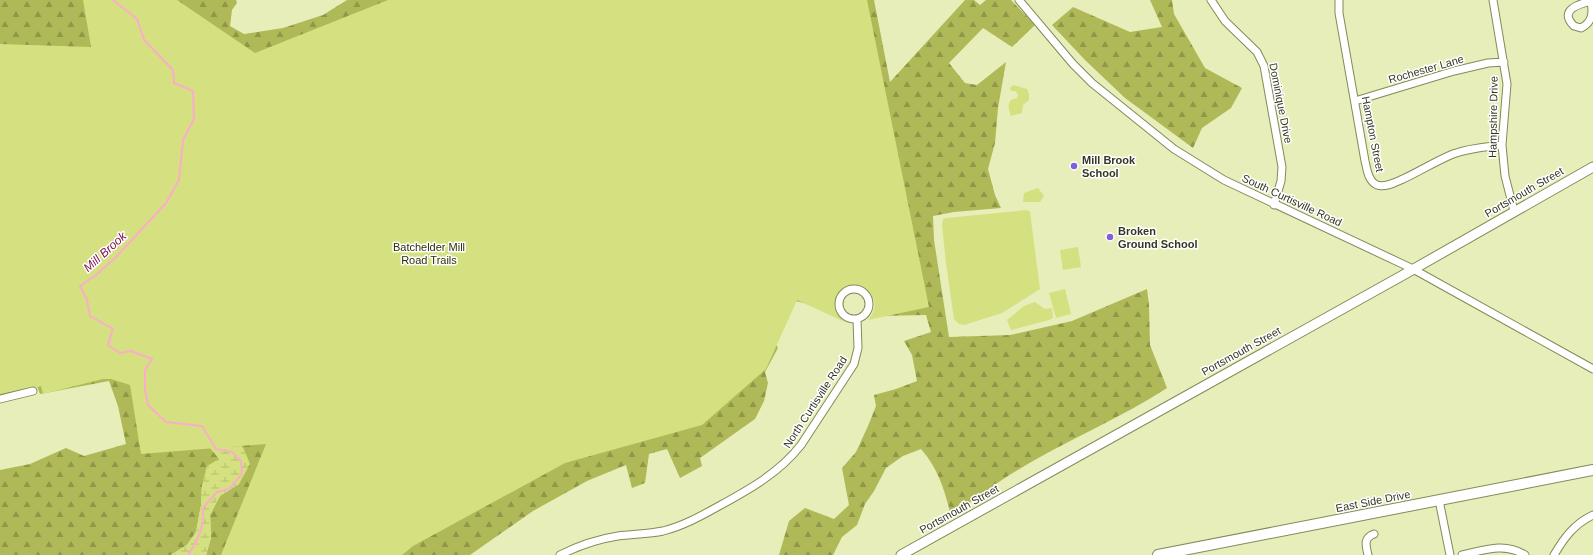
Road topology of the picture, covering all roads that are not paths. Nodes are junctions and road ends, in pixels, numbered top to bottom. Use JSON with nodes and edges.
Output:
{"nodes":[{"id":1,"x":1019,"y":0,"type":"edge"},
{"id":2,"x":1211,"y":0,"type":"edge"},
{"id":3,"x":1340,"y":0,"type":"edge"},
{"id":4,"x":1492,"y":0,"type":"edge"},
{"id":5,"x":1504,"y":62,"type":"junction"},
{"id":6,"x":1355,"y":101,"type":"junction"},
{"id":7,"x":1502,"y":145,"type":"junction"},
{"id":8,"x":1593,"y":167,"type":"edge"},
{"id":9,"x":1274,"y":204,"type":"junction"},
{"id":10,"x":1514,"y":211,"type":"junction"},
{"id":11,"x":1413,"y":269,"type":"junction"},
{"id":12,"x":857,"y":319,"type":"junction"},
{"id":13,"x":1593,"y":369,"type":"edge"},
{"id":14,"x":33,"y":391,"type":"dead end"},
{"id":15,"x":0,"y":398,"type":"edge"},
{"id":16,"x":1593,"y":470,"type":"edge"},
{"id":17,"x":1439,"y":500,"type":"junction"},
{"id":18,"x":1593,"y":515,"type":"edge"},
{"id":19,"x":1374,"y":534,"type":"dead end"},
{"id":20,"x":560,"y":555,"type":"edge"},
{"id":21,"x":901,"y":555,"type":"edge"},
{"id":22,"x":1158,"y":555,"type":"edge"},
{"id":23,"x":1368,"y":555,"type":"edge"},
{"id":24,"x":1450,"y":555,"type":"edge"},
{"id":25,"x":1462,"y":555,"type":"edge"},
{"id":26,"x":1526,"y":555,"type":"edge"},
{"id":27,"x":1554,"y":555,"type":"edge"}],
"edges":[{"from":1,"to":9,"type":"street","name":"South Curtisville Road"},
{"from":2,"to":9,"type":"street","name":"Dominique Drive"},
{"from":3,"to":6,"type":"street","name":"Hampton Street"},
{"from":4,"to":5,"type":"street","name":"Hampshire Drive"},
{"from":5,"to":6,"type":"street","name":"Rochester Lane"},
{"from":5,"to":7,"type":"street","name":"Hampshire Drive"},
{"from":6,"to":7,"type":"street","name":"Hampton Street"},
{"from":7,"to":10,"type":"street","name":"Hampshire Drive"},
{"from":8,"to":10,"type":"street","name":"Portsmouth Street"},
{"from":9,"to":11,"type":"street","name":"South Curtisville Road"},
{"from":10,"to":11,"type":"street","name":"Portsmouth Street"},
{"from":11,"to":13,"type":"street","name":"South Curtisville Road"},
{"from":11,"to":21,"type":"street","name":"Portsmouth Street"},
{"from":12,"to":12,"type":"street"},
{"from":12,"to":20,"type":"street","name":"North Curtisville Road"},
{"from":14,"to":15,"type":"street"},
{"from":16,"to":17,"type":"main road","name":"East Side Drive"},
{"from":17,"to":22,"type":"main road","name":"East Side Drive"},
{"from":17,"to":24,"type":"street"},
{"from":18,"to":27,"type":"street"},
{"from":19,"to":23,"type":"street"},
{"from":25,"to":26,"type":"street"}]}
